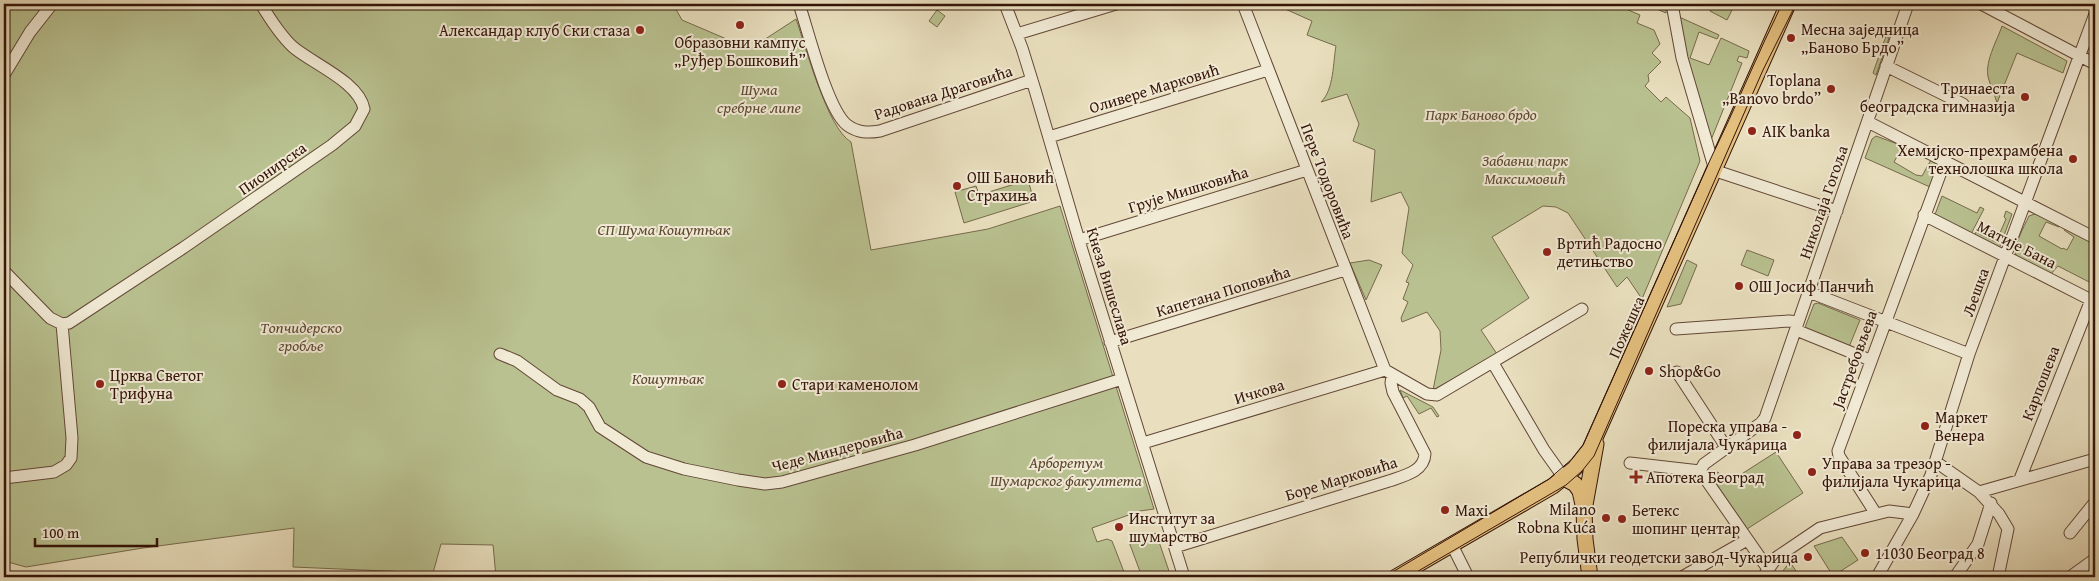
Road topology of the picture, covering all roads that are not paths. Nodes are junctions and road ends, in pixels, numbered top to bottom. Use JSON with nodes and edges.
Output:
{"nodes":[{"id":1,"x":52,"y":4,"type":"edge"},
{"id":2,"x":261,"y":4,"type":"edge"},
{"id":3,"x":799,"y":4,"type":"edge"},
{"id":4,"x":1005,"y":4,"type":"edge"},
{"id":5,"x":1116,"y":4,"type":"edge"},
{"id":6,"x":1243,"y":4,"type":"edge"},
{"id":7,"x":1672,"y":4,"type":"edge"},
{"id":8,"x":1788,"y":4,"type":"edge"},
{"id":9,"x":1908,"y":4,"type":"edge"},
{"id":10,"x":1981,"y":4,"type":"edge"},
{"id":11,"x":2095,"y":14,"type":"edge"},
{"id":12,"x":1017,"y":34,"type":"junction"},
{"id":13,"x":2079,"y":56,"type":"junction"},
{"id":14,"x":2095,"y":64,"type":"edge"},
{"id":15,"x":1886,"y":66,"type":"junction"},
{"id":16,"x":1268,"y":70,"type":"junction"},
{"id":17,"x":4,"y":75,"type":"edge"},
{"id":18,"x":1032,"y":80,"type":"junction"},
{"id":19,"x":1963,"y":104,"type":"dead end"},
{"id":20,"x":1868,"y":122,"type":"junction"},
{"id":21,"x":1049,"y":137,"type":"junction"},
{"id":22,"x":1945,"y":161,"type":"junction"},
{"id":23,"x":1713,"y":169,"type":"junction"},
{"id":24,"x":1307,"y":170,"type":"junction"},
{"id":25,"x":2025,"y":203,"type":"junction"},
{"id":26,"x":1837,"y":211,"type":"junction"},
{"id":27,"x":1924,"y":215,"type":"junction"},
{"id":28,"x":2095,"y":238,"type":"edge"},
{"id":29,"x":1078,"y":240,"type":"junction"},
{"id":30,"x":2005,"y":256,"type":"junction"},
{"id":31,"x":1345,"y":270,"type":"junction"},
{"id":32,"x":4,"y":271,"type":"edge"},
{"id":33,"x":1809,"y":292,"type":"junction"},
{"id":34,"x":2093,"y":301,"type":"edge"},
{"id":35,"x":1582,"y":309,"type":"dead end"},
{"id":36,"x":1886,"y":321,"type":"junction"},
{"id":37,"x":62,"y":324,"type":"junction"},
{"id":38,"x":1797,"y":326,"type":"junction"},
{"id":39,"x":1676,"y":330,"type":"dead end"},
{"id":40,"x":1110,"y":342,"type":"junction"},
{"id":41,"x":500,"y":354,"type":"dead end"},
{"id":42,"x":1969,"y":354,"type":"junction"},
{"id":43,"x":1870,"y":360,"type":"junction"},
{"id":44,"x":1493,"y":363,"type":"junction"},
{"id":45,"x":1677,"y":372,"type":"dead end"},
{"id":46,"x":1389,"y":373,"type":"junction"},
{"id":47,"x":1122,"y":379,"type":"junction"},
{"id":48,"x":1597,"y":436,"type":"junction"},
{"id":49,"x":1143,"y":443,"type":"junction"},
{"id":50,"x":1726,"y":447,"type":"junction"},
{"id":51,"x":2095,"y":458,"type":"edge"},
{"id":52,"x":1936,"y":462,"type":"junction"},
{"id":53,"x":1630,"y":463,"type":"dead end"},
{"id":54,"x":1700,"y":471,"type":"junction"},
{"id":55,"x":4,"y":478,"type":"edge"},
{"id":56,"x":1564,"y":478,"type":"junction"},
{"id":57,"x":2020,"y":479,"type":"junction"},
{"id":58,"x":1979,"y":492,"type":"junction"},
{"id":59,"x":2095,"y":502,"type":"edge"},
{"id":60,"x":1991,"y":503,"type":"junction"},
{"id":61,"x":1584,"y":509,"type":"junction"},
{"id":62,"x":1876,"y":514,"type":"junction"},
{"id":63,"x":1913,"y":514,"type":"junction"},
{"id":64,"x":2070,"y":533,"type":"dead end"},
{"id":65,"x":1585,"y":539,"type":"junction"},
{"id":66,"x":1747,"y":540,"type":"junction"},
{"id":67,"x":1452,"y":545,"type":"junction"},
{"id":68,"x":1175,"y":547,"type":"junction"},
{"id":69,"x":2095,"y":559,"type":"edge"},
{"id":70,"x":1765,"y":573,"type":"edge"},
{"id":71,"x":1184,"y":577,"type":"edge"},
{"id":72,"x":1396,"y":577,"type":"edge"},
{"id":73,"x":1468,"y":577,"type":"edge"},
{"id":74,"x":1590,"y":577,"type":"edge"},
{"id":75,"x":1682,"y":577,"type":"edge"},
{"id":76,"x":1877,"y":577,"type":"edge"},
{"id":77,"x":1955,"y":577,"type":"edge"},
{"id":78,"x":1998,"y":577,"type":"edge"},
{"id":79,"x":2070,"y":577,"type":"edge"}],
"edges":[{"from":1,"to":17,"type":"street"},
{"from":2,"to":37,"type":"street","name":"Пионирска"},
{"from":3,"to":18,"type":"street","name":"Радована Драговића"},
{"from":4,"to":12,"type":"street","name":"Кнеза Вишеслава"},
{"from":5,"to":12,"type":"street"},
{"from":6,"to":16,"type":"street","name":"Пере Тодоровића"},
{"from":7,"to":23,"type":"street"},
{"from":8,"to":23,"type":"main road","name":"Пожешка"},
{"from":9,"to":15,"type":"street","name":"Николаја Гогоља"},
{"from":10,"to":13,"type":"street"},
{"from":11,"to":13,"type":"street","name":"Љешка"},
{"from":12,"to":18,"type":"street","name":"Кнеза Вишеслава"},
{"from":13,"to":14,"type":"street"},
{"from":13,"to":25,"type":"street","name":"Љешка"},
{"from":15,"to":19,"type":"street"},
{"from":15,"to":20,"type":"street","name":"Николаја Гогоља"},
{"from":16,"to":21,"type":"street","name":"Оливере Марковић"},
{"from":16,"to":24,"type":"street","name":"Пере Тодоровића"},
{"from":18,"to":21,"type":"street","name":"Кнеза Вишеслава"},
{"from":20,"to":22,"type":"street"},
{"from":20,"to":26,"type":"street","name":"Николаја Гогоља"},
{"from":21,"to":29,"type":"street","name":"Кнеза Вишеслава"},
{"from":22,"to":25,"type":"street"},
{"from":22,"to":27,"type":"street","name":"Јастребовљева"},
{"from":23,"to":26,"type":"street"},
{"from":23,"to":48,"type":"main road","name":"Пожешка"},
{"from":24,"to":29,"type":"street","name":"Грује Мишковића"},
{"from":24,"to":31,"type":"street","name":"Пере Тодоровића"},
{"from":25,"to":28,"type":"street"},
{"from":25,"to":30,"type":"street","name":"Љешка"},
{"from":26,"to":33,"type":"street","name":"Николаја Гогоља"},
{"from":27,"to":30,"type":"street","name":"Матије Бана"},
{"from":27,"to":36,"type":"street","name":"Јастребовљева"},
{"from":29,"to":40,"type":"street","name":"Кнеза Вишеслава"},
{"from":30,"to":34,"type":"street","name":"Матије Бана"},
{"from":30,"to":42,"type":"street","name":"Љешка"},
{"from":31,"to":40,"type":"street","name":"Капетана Поповића"},
{"from":31,"to":46,"type":"street","name":"Пере Тодоровића"},
{"from":32,"to":37,"type":"street"},
{"from":33,"to":36,"type":"street"},
{"from":33,"to":38,"type":"street","name":"Николаја Гогоља"},
{"from":34,"to":57,"type":"street","name":"Карпошева"},
{"from":35,"to":44,"type":"street"},
{"from":36,"to":42,"type":"street"},
{"from":36,"to":43,"type":"street","name":"Јастребовљева"},
{"from":37,"to":55,"type":"street"},
{"from":38,"to":39,"type":"street"},
{"from":38,"to":43,"type":"street"},
{"from":38,"to":50,"type":"street","name":"Николаја Гогоља"},
{"from":40,"to":47,"type":"street","name":"Кнеза Вишеслава"},
{"from":41,"to":47,"type":"street","name":"Чеде Миндеровића"},
{"from":42,"to":52,"type":"street","name":"Љешка"},
{"from":43,"to":62,"type":"street","name":"Јастребовљева"},
{"from":44,"to":46,"type":"street"},
{"from":44,"to":56,"type":"street"},
{"from":45,"to":50,"type":"street"},
{"from":46,"to":49,"type":"street","name":"Ичкова"},
{"from":46,"to":68,"type":"street","name":"Боре Марковића"},
{"from":47,"to":49,"type":"street","name":"Кнеза Вишеслава"},
{"from":48,"to":56,"type":"main road","name":"Пожешка"},
{"from":48,"to":61,"type":"main road"},
{"from":49,"to":68,"type":"street","name":"Кнеза Вишеслава"},
{"from":50,"to":54,"type":"street","name":"Николаја Гогоља"},
{"from":51,"to":57,"type":"street"},
{"from":52,"to":58,"type":"street"},
{"from":52,"to":63,"type":"street","name":"Љешка"},
{"from":53,"to":54,"type":"street"},
{"from":54,"to":66,"type":"street"},
{"from":56,"to":61,"type":"main road"},
{"from":56,"to":65,"type":"main road"},
{"from":56,"to":67,"type":"main road","name":"Пожешка"},
{"from":57,"to":58,"type":"street"},
{"from":58,"to":60,"type":"street"},
{"from":59,"to":64,"type":"street"},
{"from":60,"to":77,"type":"street"},
{"from":60,"to":78,"type":"street"},
{"from":61,"to":65,"type":"main road"},
{"from":62,"to":63,"type":"street"},
{"from":62,"to":70,"type":"street"},
{"from":63,"to":76,"type":"street","name":"Љешка"},
{"from":65,"to":74,"type":"main road"},
{"from":66,"to":70,"type":"street"},
{"from":66,"to":75,"type":"street"},
{"from":67,"to":72,"type":"main road","name":"Пожешка"},
{"from":67,"to":73,"type":"street"},
{"from":68,"to":71,"type":"street","name":"Кнеза Вишеслава"},
{"from":69,"to":79,"type":"street"}]}
